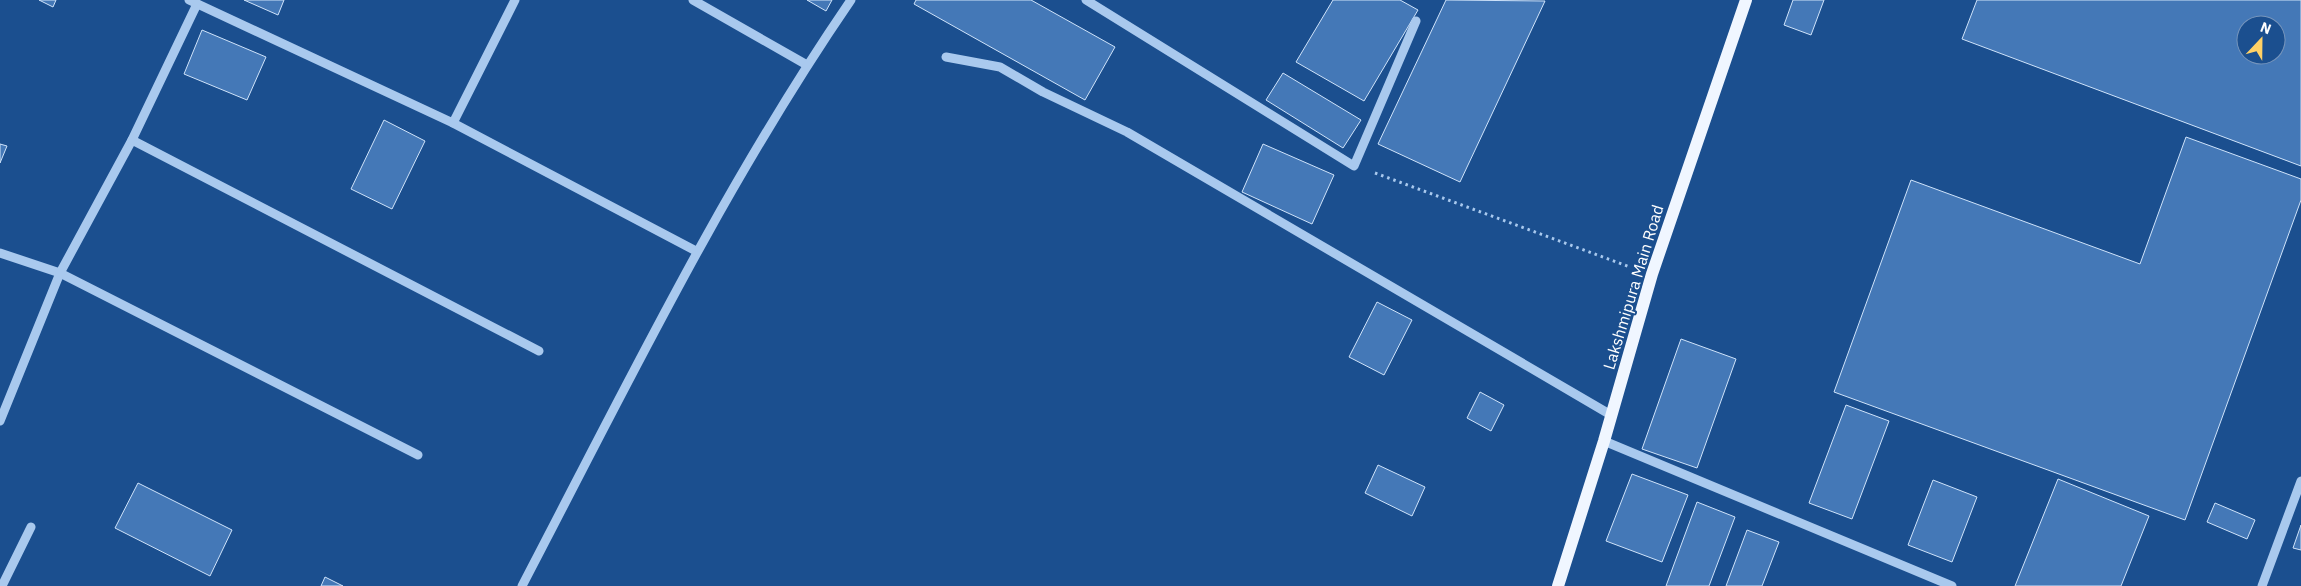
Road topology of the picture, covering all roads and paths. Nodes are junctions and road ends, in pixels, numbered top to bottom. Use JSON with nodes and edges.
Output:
{"nodes":[{"id":1,"x":516,"y":0,"type":"edge"},
{"id":2,"x":693,"y":0,"type":"edge"},
{"id":3,"x":851,"y":0,"type":"edge"},
{"id":4,"x":1086,"y":0,"type":"edge"},
{"id":5,"x":1746,"y":0,"type":"edge"},
{"id":6,"x":193,"y":2,"type":"edge"},
{"id":7,"x":1416,"y":21,"type":"dead end"},
{"id":8,"x":946,"y":57,"type":"dead end"},
{"id":9,"x":807,"y":65,"type":"junction"},
{"id":10,"x":453,"y":123,"type":"junction"},
{"id":11,"x":132,"y":140,"type":"junction"},
{"id":12,"x":1354,"y":166,"type":"junction"},
{"id":13,"x":696,"y":251,"type":"junction"},
{"id":14,"x":0,"y":253,"type":"edge"},
{"id":15,"x":60,"y":273,"type":"junction"},
{"id":16,"x":1652,"y":274,"type":"junction"},
{"id":17,"x":539,"y":351,"type":"dead end"},
{"id":18,"x":1611,"y":415,"type":"junction"},
{"id":19,"x":0,"y":421,"type":"edge"},
{"id":20,"x":1604,"y":441,"type":"junction"},
{"id":21,"x":418,"y":455,"type":"dead end"},
{"id":22,"x":2301,"y":481,"type":"edge"},
{"id":23,"x":32,"y":527,"type":"dead end"},
{"id":24,"x":2,"y":586,"type":"edge"},
{"id":25,"x":522,"y":586,"type":"edge"},
{"id":26,"x":1558,"y":586,"type":"edge"},
{"id":27,"x":1952,"y":586,"type":"edge"},
{"id":28,"x":2262,"y":586,"type":"edge"}],
"edges":[{"from":1,"to":10,"type":"street"},
{"from":2,"to":9,"type":"street"},
{"from":3,"to":9,"type":"street"},
{"from":4,"to":12,"type":"street"},
{"from":5,"to":16,"type":"main road","name":"Lakshmipura Main Road"},
{"from":6,"to":10,"type":"street"},
{"from":6,"to":11,"type":"street"},
{"from":7,"to":12,"type":"street"},
{"from":8,"to":18,"type":"street"},
{"from":9,"to":13,"type":"street"},
{"from":10,"to":13,"type":"street"},
{"from":11,"to":15,"type":"street"},
{"from":11,"to":17,"type":"street"},
{"from":12,"to":16,"type":"path"},
{"from":13,"to":25,"type":"street"},
{"from":14,"to":15,"type":"street"},
{"from":15,"to":19,"type":"street"},
{"from":15,"to":21,"type":"street"},
{"from":16,"to":18,"type":"main road","name":"Lakshmipura Main Road"},
{"from":18,"to":20,"type":"main road","name":"Lakshmipura Main Road"},
{"from":20,"to":26,"type":"main road","name":"Lakshmipura Main Road"},
{"from":20,"to":27,"type":"street"},
{"from":22,"to":28,"type":"street"},
{"from":23,"to":24,"type":"street"}]}
